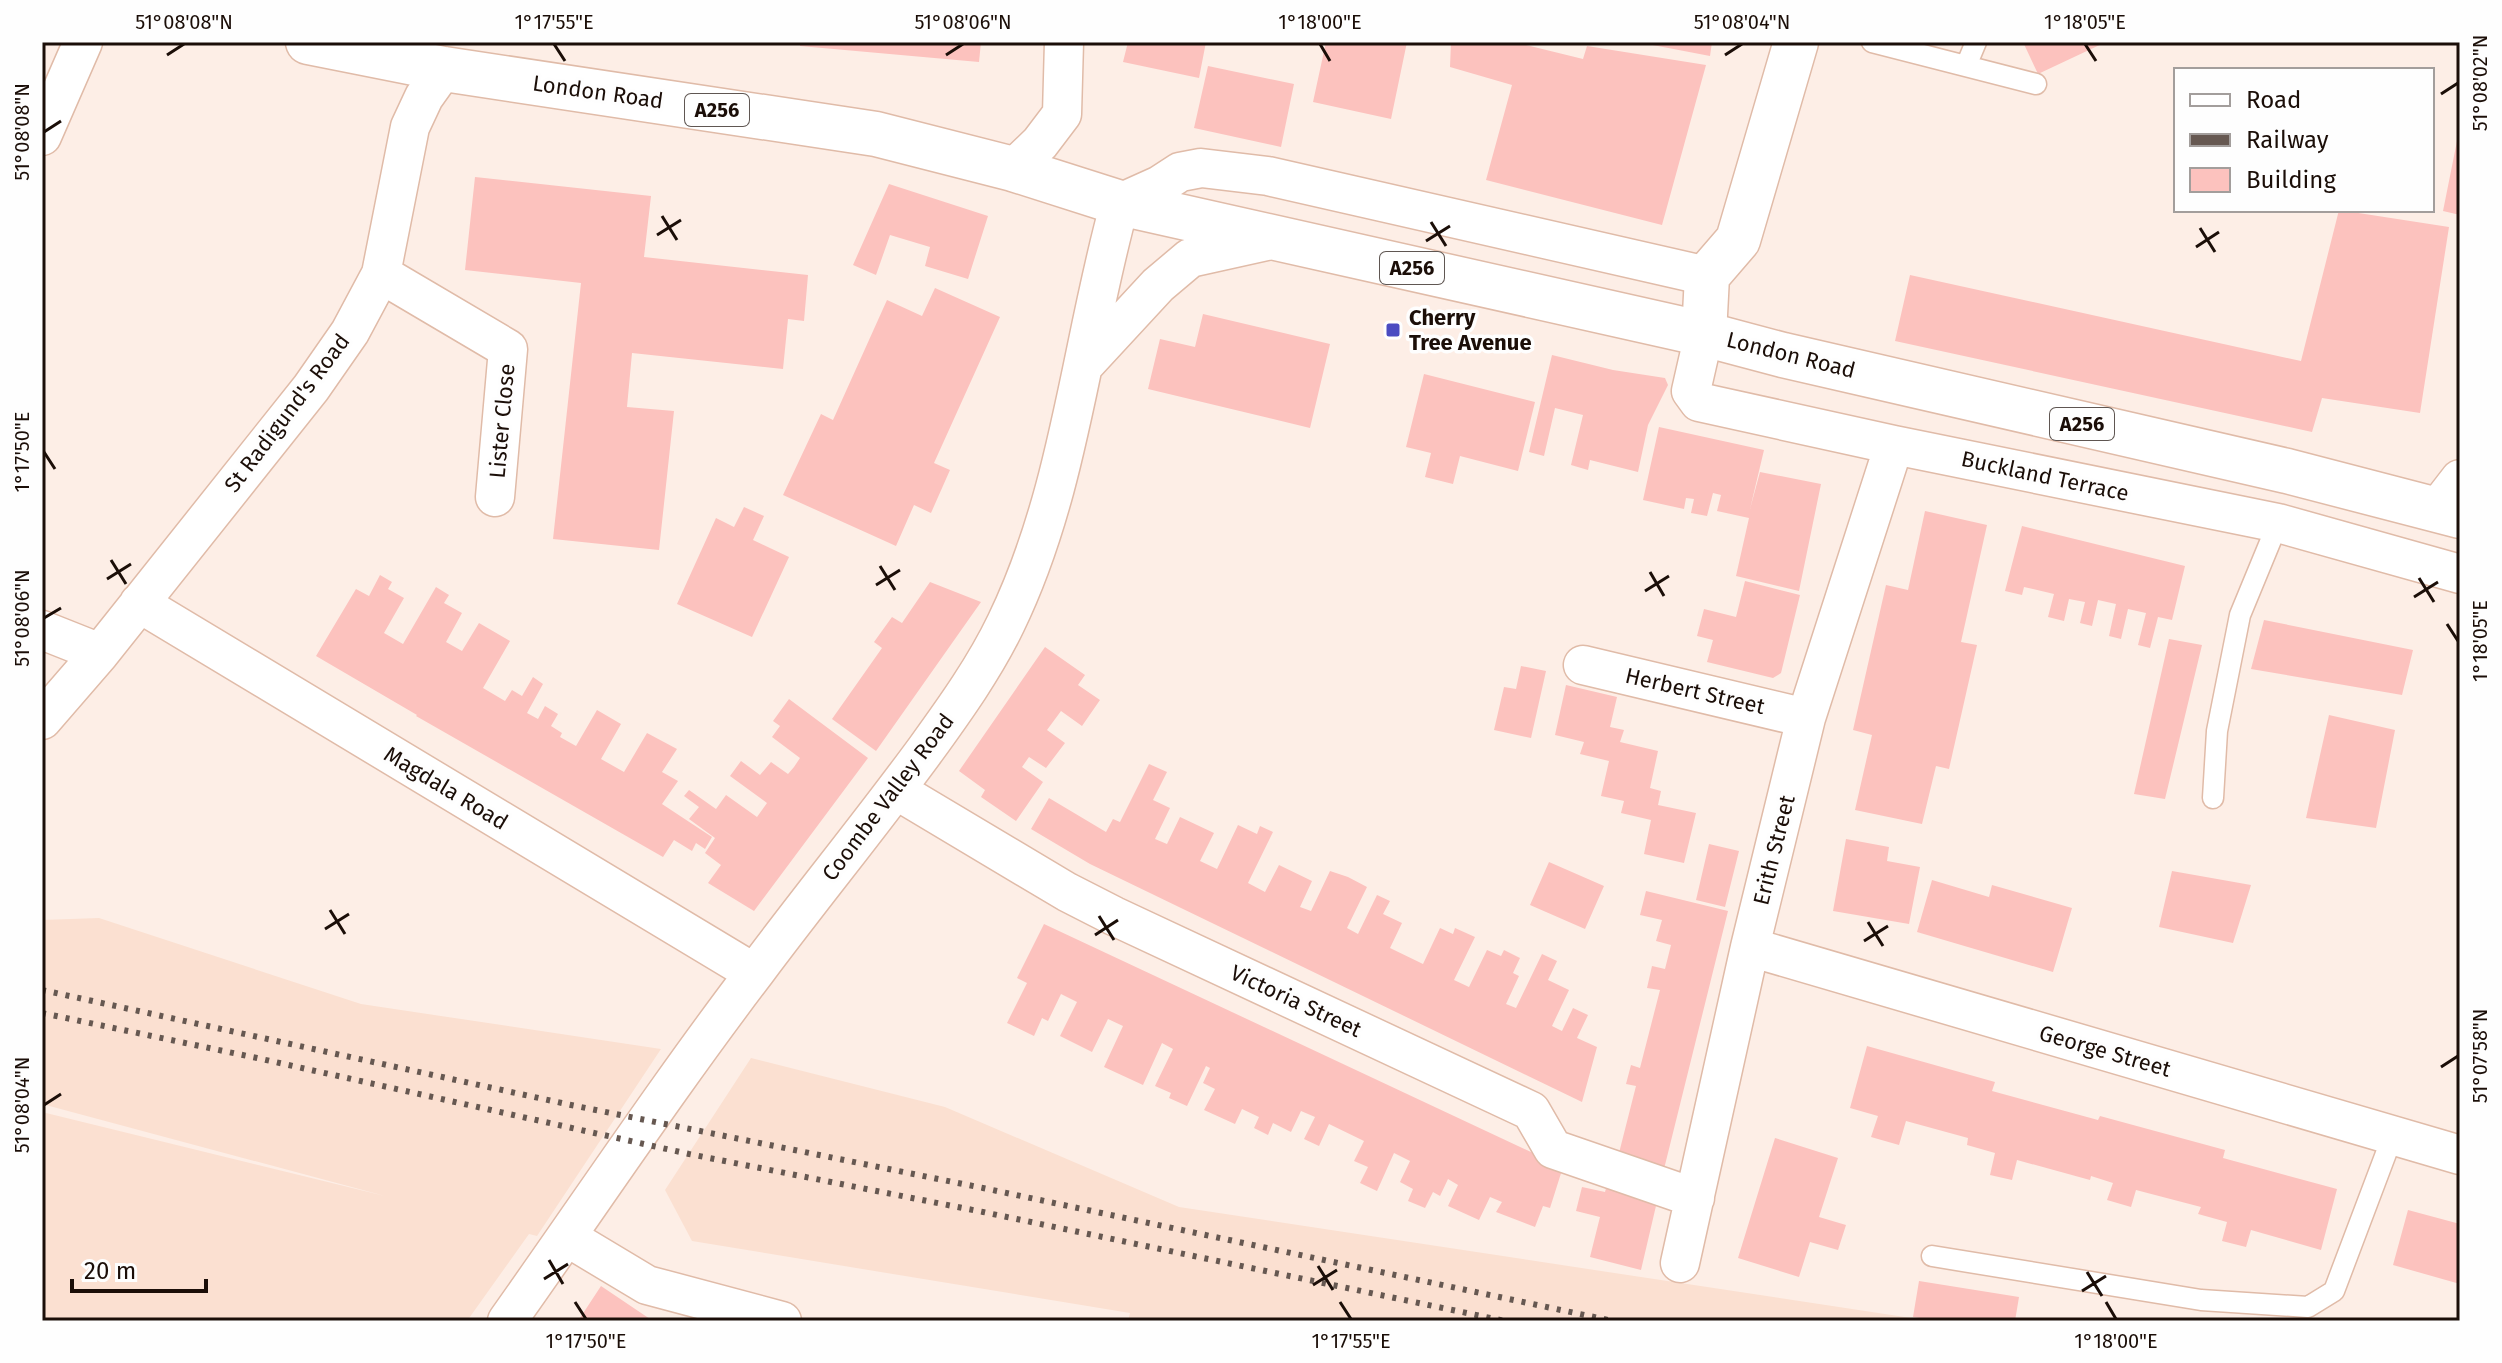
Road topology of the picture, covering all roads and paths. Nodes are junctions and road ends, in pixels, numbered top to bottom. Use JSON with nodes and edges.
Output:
{"nodes":[{"id":1,"x":83,"y":42,"type":"edge"},
{"id":2,"x":308,"y":42,"type":"edge"},
{"id":3,"x":1064,"y":42,"type":"edge"},
{"id":4,"x":1796,"y":42,"type":"edge"},
{"id":5,"x":1872,"y":42,"type":"edge"},
{"id":6,"x":1976,"y":42,"type":"edge"},
{"id":7,"x":1966,"y":66,"type":"junction"},
{"id":8,"x":444,"y":69,"type":"junction"},
{"id":9,"x":2036,"y":84,"type":"dead end"},
{"id":10,"x":42,"y":136,"type":"edge"},
{"id":11,"x":1013,"y":169,"type":"junction"},
{"id":12,"x":1120,"y":203,"type":"junction"},
{"id":13,"x":1278,"y":238,"type":"junction"},
{"id":14,"x":381,"y":274,"type":"junction"},
{"id":15,"x":1707,"y":276,"type":"junction"},
{"id":16,"x":1704,"y":334,"type":"junction"},
{"id":17,"x":1082,"y":367,"type":"junction"},
{"id":18,"x":1894,"y":445,"type":"junction"},
{"id":19,"x":2287,"y":471,"type":"junction"},
{"id":20,"x":495,"y":497,"type":"dead end"},
{"id":21,"x":2452,"y":502,"type":"edge"},
{"id":22,"x":2278,"y":523,"type":"junction"},
{"id":23,"x":2460,"y":574,"type":"edge"},
{"id":24,"x":139,"y":603,"type":"junction"},
{"id":25,"x":42,"y":630,"type":"edge"},
{"id":26,"x":100,"y":653,"type":"junction"},
{"id":27,"x":1583,"y":665,"type":"dead end"},
{"id":28,"x":1806,"y":718,"type":"junction"},
{"id":29,"x":42,"y":720,"type":"edge"},
{"id":30,"x":896,"y":790,"type":"junction"},
{"id":31,"x":2213,"y":798,"type":"dead end"},
{"id":32,"x":1750,"y":947,"type":"junction"},
{"id":33,"x":754,"y":973,"type":"junction"},
{"id":34,"x":2393,"y":1135,"type":"junction"},
{"id":35,"x":2460,"y":1155,"type":"edge"},
{"id":36,"x":1695,"y":1198,"type":"junction"},
{"id":37,"x":567,"y":1237,"type":"junction"},
{"id":38,"x":1932,"y":1256,"type":"dead end"},
{"id":39,"x":1680,"y":1263,"type":"dead end"},
{"id":40,"x":507,"y":1321,"type":"edge"},
{"id":41,"x":782,"y":1321,"type":"edge"}],
"edges":[{"from":1,"to":10,"type":"street"},
{"from":2,"to":8,"type":"main road","name":"London Road","number":"A256"},
{"from":3,"to":11,"type":"street"},
{"from":4,"to":15,"type":"main road"},
{"from":5,"to":7,"type":"lane"},
{"from":6,"to":7,"type":"lane"},
{"from":7,"to":9,"type":"lane"},
{"from":8,"to":11,"type":"main road","name":"London Road","number":"A256"},
{"from":8,"to":14,"type":"street","name":"St Radigund's Road"},
{"from":11,"to":12,"type":"main road","name":"London Road","number":"A256"},
{"from":12,"to":13,"type":"main road","name":"London Road","number":"A256"},
{"from":12,"to":15,"type":"street"},
{"from":12,"to":17,"type":"street","name":"Coombe Valley Road"},
{"from":13,"to":16,"type":"main road","name":"London Road","number":"A256"},
{"from":13,"to":17,"type":"street"},
{"from":14,"to":20,"type":"street","name":"Lister Close"},
{"from":14,"to":24,"type":"street","name":"St Radigund's Road"},
{"from":15,"to":16,"type":"main road"},
{"from":16,"to":18,"type":"street","name":"Buckland Terrace"},
{"from":16,"to":19,"type":"main road","name":"London Road","number":"A256"},
{"from":17,"to":30,"type":"street","name":"Coombe Valley Road"},
{"from":18,"to":22,"type":"street","name":"Buckland Terrace"},
{"from":18,"to":28,"type":"street","name":"Erith Street"},
{"from":19,"to":21,"type":"main road","name":"London Road","number":"A256"},
{"from":19,"to":22,"type":"street"},
{"from":22,"to":23,"type":"street","name":"Buckland Terrace"},
{"from":22,"to":31,"type":"lane"},
{"from":24,"to":26,"type":"street","name":"St Radigund's Road"},
{"from":24,"to":33,"type":"street","name":"Magdala Road"},
{"from":25,"to":26,"type":"street"},
{"from":26,"to":29,"type":"street","name":"St Radigund's Road"},
{"from":27,"to":28,"type":"street","name":"Herbert Street"},
{"from":28,"to":32,"type":"street","name":"Erith Street"},
{"from":30,"to":33,"type":"street","name":"Coombe Valley Road"},
{"from":30,"to":36,"type":"street","name":"Victoria Street"},
{"from":32,"to":34,"type":"street","name":"George Street"},
{"from":32,"to":36,"type":"street","name":"Erith Street"},
{"from":33,"to":37,"type":"street","name":"Coombe Valley Road"},
{"from":34,"to":35,"type":"street","name":"George Street"},
{"from":34,"to":38,"type":"lane"},
{"from":36,"to":39,"type":"street","name":"Erith Street"},
{"from":37,"to":40,"type":"street","name":"Coombe Valley Road"},
{"from":37,"to":41,"type":"street"}]}
